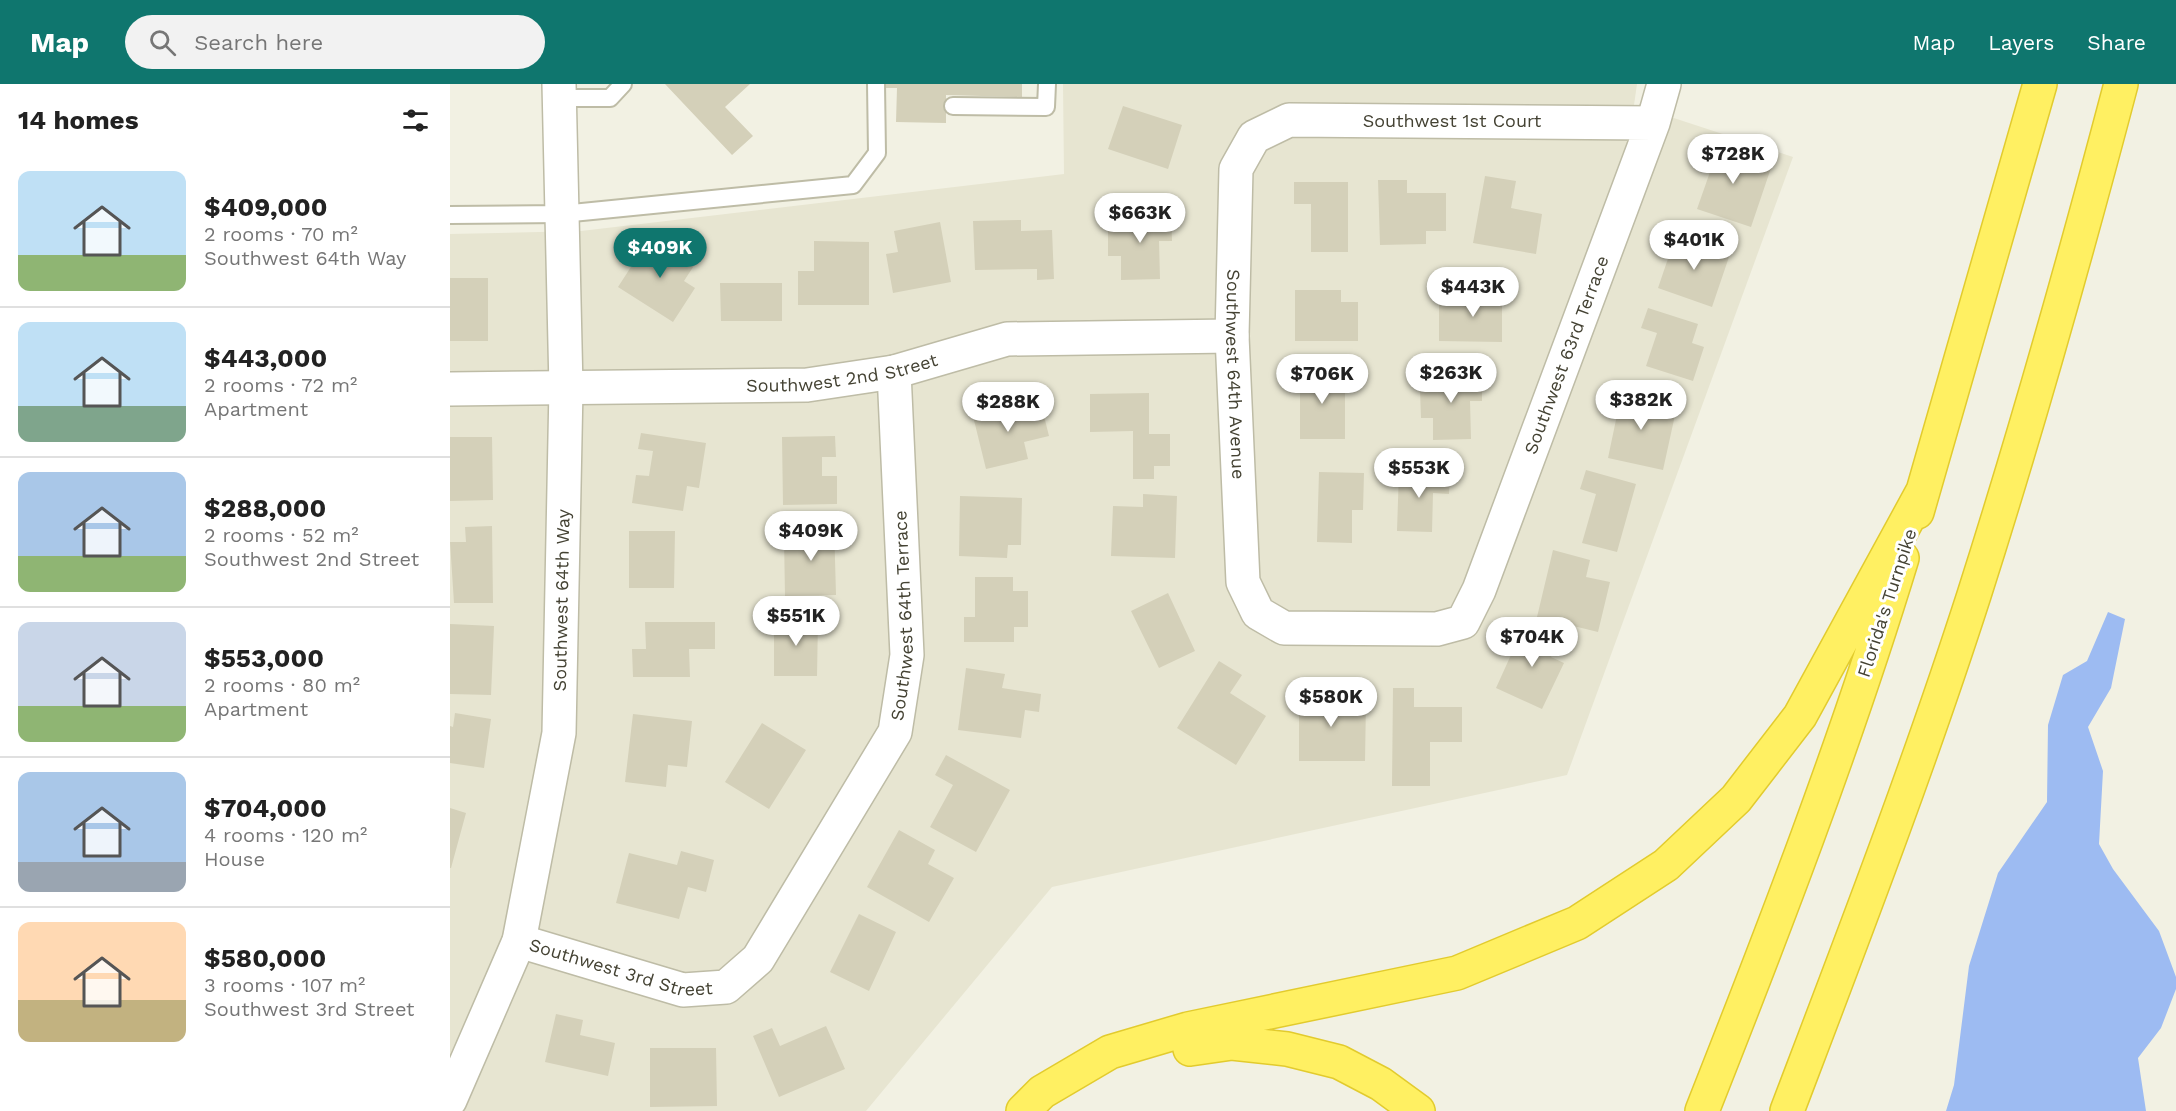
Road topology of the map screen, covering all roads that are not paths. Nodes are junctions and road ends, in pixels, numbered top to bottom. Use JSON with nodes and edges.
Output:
{"nodes":[{"id":1,"x":623,"y":84,"type":"edge"},
{"id":2,"x":876,"y":84,"type":"edge"},
{"id":3,"x":1047,"y":84,"type":"edge"},
{"id":4,"x":1664,"y":84,"type":"edge"},
{"id":5,"x":2040,"y":84,"type":"edge"},
{"id":6,"x":2121,"y":84,"type":"edge"},
{"id":7,"x":559,"y":91,"type":"edge"},
{"id":8,"x":953,"y":106,"type":"dead end"},
{"id":9,"x":1653,"y":123,"type":"junction"},
{"id":10,"x":1254,"y":136,"type":"joint"},
{"id":11,"x":562,"y":214,"type":"junction"},
{"id":12,"x":450,"y":215,"type":"edge"},
{"id":13,"x":1232,"y":336,"type":"junction"},
{"id":14,"x":894,"y":372,"type":"junction"},
{"id":15,"x":566,"y":388,"type":"junction"},
{"id":16,"x":450,"y":389,"type":"edge"},
{"id":17,"x":1923,"y":491,"type":"junction"},
{"id":18,"x":1258,"y":614,"type":"joint"},
{"id":19,"x":1863,"y":908,"type":"junction"},
{"id":20,"x":519,"y":941,"type":"junction"},
{"id":21,"x":726,"y":987,"type":"joint"},
{"id":22,"x":450,"y":1100,"type":"edge"},
{"id":23,"x":1023,"y":1111,"type":"edge"},
{"id":24,"x":1050,"y":1111,"type":"edge"},
{"id":25,"x":1418,"y":1111,"type":"edge"},
{"id":26,"x":1702,"y":1111,"type":"edge"},
{"id":27,"x":1787,"y":1111,"type":"edge"},
{"id":28,"x":1811,"y":1111,"type":"edge"}],
"edges":[{"from":1,"to":7,"type":"lane"},
{"from":2,"to":11,"type":"lane"},
{"from":3,"to":8,"type":"lane"},
{"from":4,"to":9,"type":"street","name":"Southwest 63rd Terrace"},
{"from":5,"to":17,"type":"highway","name":"Florida's Turnpike"},
{"from":6,"to":19,"type":"highway"},
{"from":7,"to":11,"type":"street","name":"Southwest 64th Way"},
{"from":9,"to":10,"type":"street","name":"Southwest 1st Court"},
{"from":9,"to":18,"type":"street","name":"Southwest 63rd Terrace"},
{"from":10,"to":13,"type":"street","name":"Southwest 64th Avenue"},
{"from":11,"to":12,"type":"lane"},
{"from":11,"to":15,"type":"street","name":"Southwest 64th Way"},
{"from":13,"to":14,"type":"street","name":"Southwest 2nd Street"},
{"from":13,"to":18,"type":"street","name":"Southwest 64th Avenue"},
{"from":14,"to":15,"type":"street","name":"Southwest 2nd Street"},
{"from":14,"to":21,"type":"street","name":"Southwest 64th Terrace"},
{"from":15,"to":16,"type":"street","name":"Southwest 2nd Street"},
{"from":15,"to":20,"type":"street","name":"Southwest 64th Way"},
{"from":17,"to":23,"type":"highway"},
{"from":17,"to":26,"type":"highway","name":"Florida's Turnpike"},
{"from":19,"to":27,"type":"highway"},
{"from":19,"to":28,"type":"highway"},
{"from":20,"to":21,"type":"street","name":"Southwest 3rd Street"},
{"from":20,"to":22,"type":"street","name":"Southwest 64th Way"},
{"from":24,"to":25,"type":"highway"}]}
